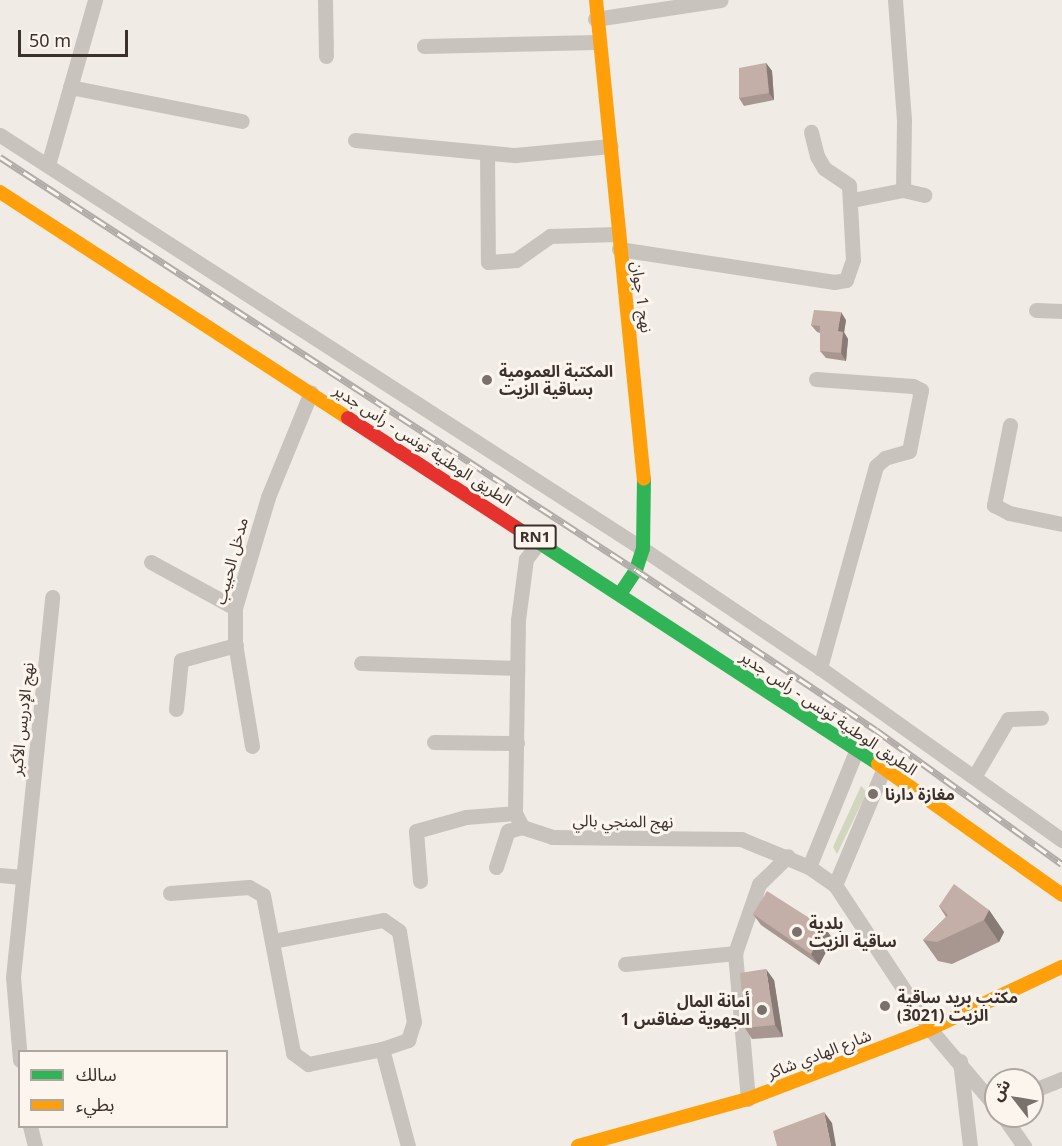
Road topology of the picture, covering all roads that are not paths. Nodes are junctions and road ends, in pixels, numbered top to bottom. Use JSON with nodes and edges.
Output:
{"nodes":[{"id":1,"x":95,"y":0,"type":"edge"},
{"id":2,"x":326,"y":0,"type":"edge"},
{"id":3,"x":596,"y":0,"type":"edge"},
{"id":4,"x":721,"y":0,"type":"edge"},
{"id":5,"x":895,"y":0,"type":"edge"},
{"id":6,"x":595,"y":19,"type":"junction"},
{"id":7,"x":597,"y":42,"type":"junction"},
{"id":8,"x":424,"y":46,"type":"dead end"},
{"id":9,"x":326,"y":56,"type":"dead end"},
{"id":10,"x":70,"y":87,"type":"junction"},
{"id":11,"x":242,"y":121,"type":"dead end"},
{"id":12,"x":811,"y":132,"type":"dead end"},
{"id":13,"x":0,"y":135,"type":"edge"},
{"id":14,"x":355,"y":140,"type":"dead end"},
{"id":15,"x":612,"y":146,"type":"junction"},
{"id":16,"x":487,"y":153,"type":"junction"},
{"id":17,"x":48,"y":165,"type":"junction"},
{"id":18,"x":903,"y":190,"type":"junction"},
{"id":19,"x":0,"y":192,"type":"edge"},
{"id":20,"x":924,"y":195,"type":"dead end"},
{"id":21,"x":852,"y":200,"type":"junction"},
{"id":22,"x":618,"y":241,"type":"junction"},
{"id":23,"x":1036,"y":310,"type":"dead end"},
{"id":24,"x":1062,"y":312,"type":"edge"},
{"id":25,"x":816,"y":379,"type":"dead end"},
{"id":26,"x":311,"y":392,"type":"junction"},
{"id":27,"x":1010,"y":424,"type":"dead end"},
{"id":28,"x":1062,"y":524,"type":"edge"},
{"id":29,"x":540,"y":541,"type":"junction"},
{"id":30,"x":643,"y":549,"type":"junction"},
{"id":31,"x":151,"y":562,"type":"dead end"},
{"id":32,"x":620,"y":594,"type":"junction"},
{"id":33,"x":52,"y":597,"type":"dead end"},
{"id":34,"x":235,"y":608,"type":"junction"},
{"id":35,"x":236,"y":645,"type":"junction"},
{"id":36,"x":361,"y":663,"type":"dead end"},
{"id":37,"x":517,"y":668,"type":"junction"},
{"id":38,"x":820,"y":668,"type":"junction"},
{"id":39,"x":176,"y":709,"type":"dead end"},
{"id":40,"x":1041,"y":718,"type":"dead end"},
{"id":41,"x":434,"y":742,"type":"dead end"},
{"id":42,"x":517,"y":743,"type":"junction"},
{"id":43,"x":252,"y":746,"type":"dead end"},
{"id":44,"x":857,"y":749,"type":"junction"},
{"id":45,"x":884,"y":768,"type":"junction"},
{"id":46,"x":974,"y":777,"type":"junction"},
{"id":47,"x":515,"y":813,"type":"junction"},
{"id":48,"x":522,"y":827,"type":"junction"},
{"id":49,"x":1062,"y":840,"type":"edge"},
{"id":50,"x":788,"y":856,"type":"junction"},
{"id":51,"x":496,"y":867,"type":"dead end"},
{"id":52,"x":809,"y":867,"type":"junction"},
{"id":53,"x":0,"y":875,"type":"edge"},
{"id":54,"x":22,"y":877,"type":"junction"},
{"id":55,"x":420,"y":881,"type":"dead end"},
{"id":56,"x":835,"y":885,"type":"junction"},
{"id":57,"x":170,"y":893,"type":"dead end"},
{"id":58,"x":1062,"y":895,"type":"edge"},
{"id":59,"x":273,"y":941,"type":"junction"},
{"id":60,"x":735,"y":953,"type":"junction"},
{"id":61,"x":625,"y":964,"type":"dead end"},
{"id":62,"x":1062,"y":967,"type":"edge"},
{"id":63,"x":6,"y":977,"type":"edge"},
{"id":64,"x":930,"y":1029,"type":"junction"},
{"id":65,"x":382,"y":1049,"type":"junction"},
{"id":66,"x":18,"y":1050,"type":"edge"},
{"id":67,"x":960,"y":1061,"type":"junction"},
{"id":68,"x":1062,"y":1079,"type":"edge"},
{"id":69,"x":1044,"y":1086,"type":"edge"},
{"id":70,"x":984,"y":1091,"type":"edge"},
{"id":71,"x":748,"y":1099,"type":"junction"},
{"id":72,"x":30,"y":1128,"type":"edge"},
{"id":73,"x":1011,"y":1128,"type":"edge"},
{"id":74,"x":35,"y":1146,"type":"edge"},
{"id":75,"x":408,"y":1146,"type":"edge"},
{"id":76,"x":578,"y":1146,"type":"edge"},
{"id":77,"x":970,"y":1146,"type":"edge"},
{"id":78,"x":1024,"y":1146,"type":"edge"}],
"edges":[{"from":1,"to":10,"type":"street"},
{"from":2,"to":9,"type":"street"},
{"from":3,"to":6,"type":"main road","name":"نهج 1 جوان"},
{"from":4,"to":6,"type":"street"},
{"from":5,"to":18,"type":"street"},
{"from":6,"to":7,"type":"main road","name":"نهج 1 جوان"},
{"from":7,"to":8,"type":"street"},
{"from":7,"to":15,"type":"main road","name":"نهج 1 جوان"},
{"from":10,"to":11,"type":"street"},
{"from":10,"to":17,"type":"street"},
{"from":12,"to":21,"type":"street"},
{"from":13,"to":17,"type":"street"},
{"from":14,"to":16,"type":"street"},
{"from":15,"to":16,"type":"street"},
{"from":15,"to":22,"type":"main road","name":"نهج 1 جوان"},
{"from":16,"to":22,"type":"street"},
{"from":17,"to":30,"type":"street"},
{"from":18,"to":20,"type":"street"},
{"from":18,"to":21,"type":"street"},
{"from":19,"to":26,"type":"main road","name":"الطريق الوطنية تونس - رأس جدير","number":"RN1"},
{"from":21,"to":22,"type":"street"},
{"from":22,"to":30,"type":"main road","name":"نهج 1 جوان"},
{"from":23,"to":24,"type":"street"},
{"from":25,"to":38,"type":"street"},
{"from":26,"to":29,"type":"main road","name":"الطريق الوطنية تونس - رأس جدير","number":"RN1"},
{"from":26,"to":34,"type":"street","name":"مدخل الحبيب"},
{"from":27,"to":28,"type":"street"},
{"from":29,"to":32,"type":"main road","name":"الطريق الوطنية تونس - رأس جدير","number":"RN1"},
{"from":29,"to":37,"type":"street"},
{"from":30,"to":32,"type":"main road","name":"نهج 1 جوان"},
{"from":30,"to":38,"type":"street"},
{"from":31,"to":34,"type":"street"},
{"from":32,"to":44,"type":"main road","name":"الطريق الوطنية تونس - رأس جدير","number":"RN1"},
{"from":33,"to":54,"type":"street","name":"نهج الإدريس الأكبر"},
{"from":34,"to":35,"type":"street","name":"مدخل الحبيب"},
{"from":35,"to":39,"type":"street"},
{"from":35,"to":43,"type":"street","name":"مدخل الحبيب"},
{"from":36,"to":37,"type":"street"},
{"from":37,"to":42,"type":"street"},
{"from":38,"to":46,"type":"street"},
{"from":40,"to":46,"type":"street"},
{"from":41,"to":42,"type":"street"},
{"from":42,"to":47,"type":"street"},
{"from":44,"to":45,"type":"main road","name":"الطريق الوطنية تونس - رأس جدير","number":"RN1"},
{"from":44,"to":52,"type":"street"},
{"from":45,"to":56,"type":"street"},
{"from":45,"to":58,"type":"main road","name":"الطريق الوطنية تونس - رأس جدير","number":"RN1"},
{"from":46,"to":49,"type":"street"},
{"from":47,"to":48,"type":"street"},
{"from":47,"to":55,"type":"street"},
{"from":48,"to":50,"type":"street","name":"نهج المنجي بالي"},
{"from":48,"to":51,"type":"street"},
{"from":50,"to":52,"type":"street","name":"نهج المنجي بالي"},
{"from":50,"to":60,"type":"street"},
{"from":52,"to":56,"type":"street","name":"نهج المنجي بالي"},
{"from":53,"to":54,"type":"street"},
{"from":54,"to":63,"type":"street","name":"نهج الإدريس الأكبر"},
{"from":56,"to":64,"type":"street","name":"نهج المنجي بالي"},
{"from":57,"to":59,"type":"street"},
{"from":59,"to":65,"type":"street"},
{"from":59,"to":65,"type":"street"},
{"from":60,"to":61,"type":"street"},
{"from":60,"to":71,"type":"street"},
{"from":62,"to":64,"type":"main road","name":"شارع الهادي شاكر"},
{"from":63,"to":66,"type":"street","name":"نهج الإدريس الأكبر"},
{"from":64,"to":67,"type":"street","name":"نهج المنجي بالي"},
{"from":64,"to":71,"type":"main road","name":"شارع الهادي شاكر"},
{"from":65,"to":75,"type":"street"},
{"from":67,"to":70,"type":"street","name":"نهج المنجي بالي"},
{"from":67,"to":77,"type":"street"},
{"from":68,"to":69,"type":"street"},
{"from":71,"to":76,"type":"main road","name":"شارع الهادي شاكر"},
{"from":72,"to":74,"type":"street"},
{"from":73,"to":78,"type":"street","name":"نهج المنجي بالي"}]}
